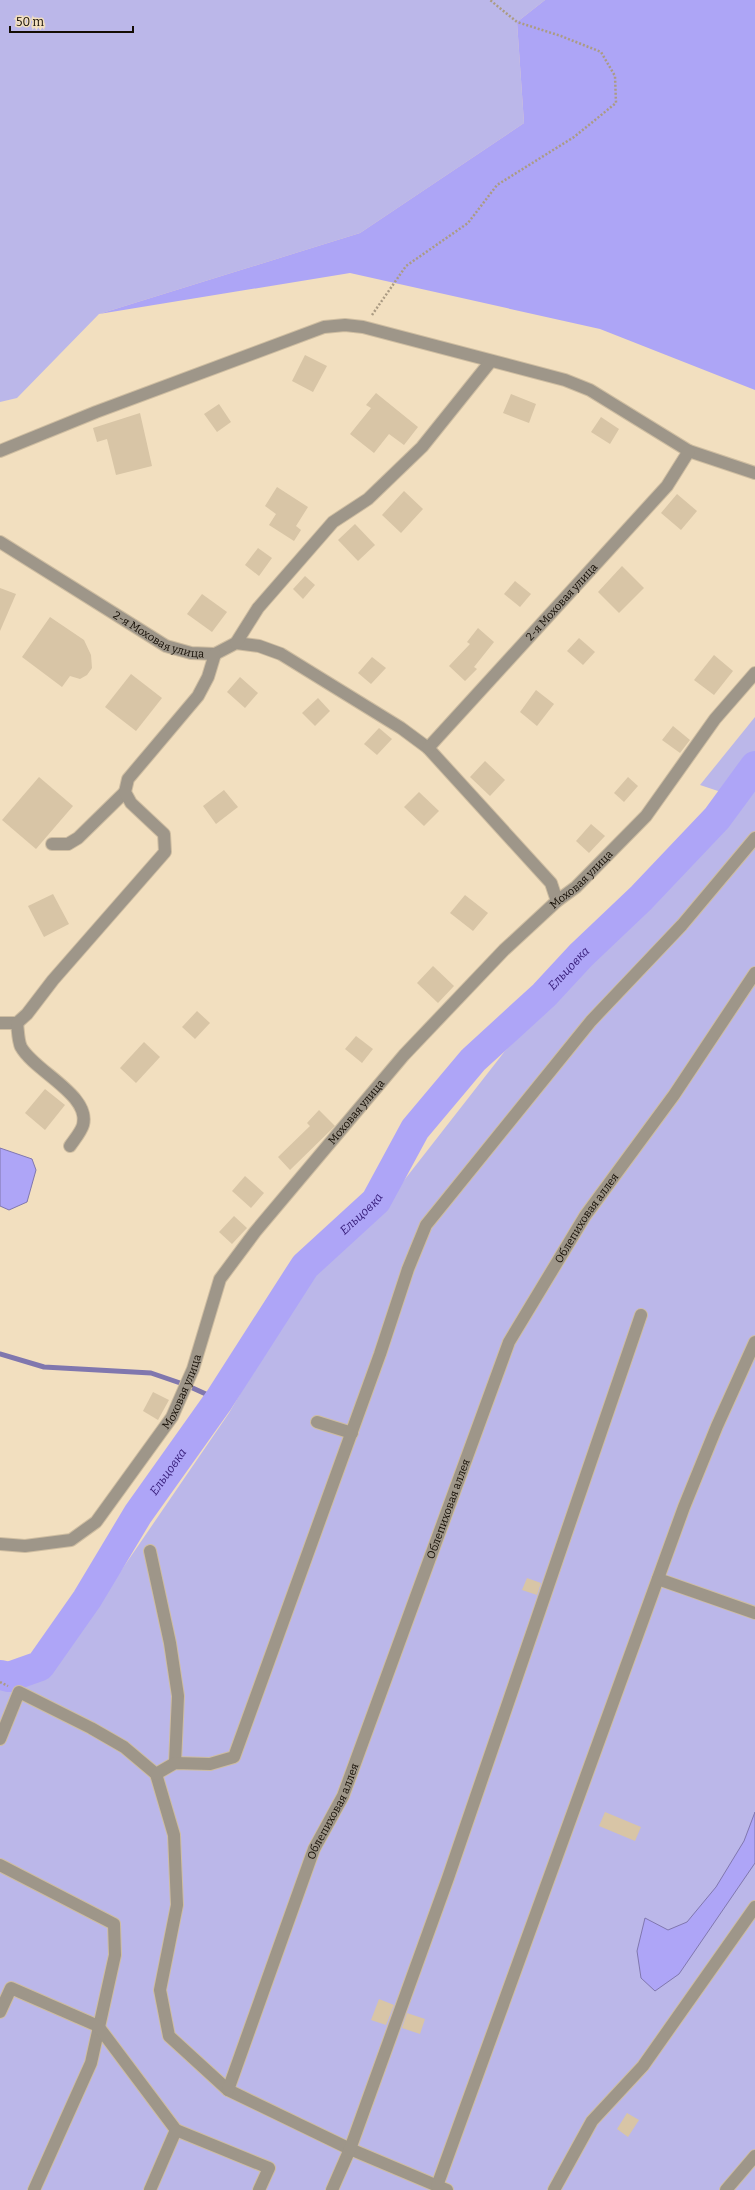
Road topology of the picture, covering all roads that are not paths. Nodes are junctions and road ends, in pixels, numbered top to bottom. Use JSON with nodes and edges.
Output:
{"nodes":[{"id":1,"x":492,"y":361,"type":"junction"},
{"id":2,"x":0,"y":451,"type":"edge"},
{"id":3,"x":689,"y":451,"type":"junction"},
{"id":4,"x":755,"y":473,"type":"edge"},
{"id":5,"x":0,"y":542,"type":"edge"},
{"id":6,"x":236,"y":643,"type":"junction"},
{"id":7,"x":215,"y":654,"type":"junction"},
{"id":8,"x":755,"y":673,"type":"edge"},
{"id":9,"x":428,"y":748,"type":"junction"},
{"id":10,"x":125,"y":792,"type":"junction"},
{"id":11,"x":755,"y":838,"type":"edge"},
{"id":12,"x":52,"y":844,"type":"dead end"},
{"id":13,"x":557,"y":901,"type":"junction"},
{"id":14,"x":755,"y":973,"type":"edge"},
{"id":15,"x":0,"y":1023,"type":"edge"},
{"id":16,"x":17,"y":1023,"type":"junction"},
{"id":17,"x":70,"y":1146,"type":"dead end"},
{"id":18,"x":641,"y":1315,"type":"dead end"},
{"id":19,"x":755,"y":1342,"type":"edge"},
{"id":20,"x":316,"y":1422,"type":"dead end"},
{"id":21,"x":352,"y":1433,"type":"junction"},
{"id":22,"x":0,"y":1544,"type":"edge"},
{"id":23,"x":150,"y":1551,"type":"dead end"},
{"id":24,"x":658,"y":1579,"type":"junction"},
{"id":25,"x":755,"y":1613,"type":"edge"},
{"id":26,"x":0,"y":1739,"type":"edge"},
{"id":27,"x":174,"y":1763,"type":"junction"},
{"id":28,"x":156,"y":1774,"type":"junction"},
{"id":29,"x":0,"y":1865,"type":"edge"},
{"id":30,"x":755,"y":1907,"type":"edge"},
{"id":31,"x":0,"y":1982,"type":"edge"},
{"id":32,"x":11,"y":1988,"type":"junction"},
{"id":33,"x":0,"y":2012,"type":"edge"},
{"id":34,"x":98,"y":2026,"type":"junction"},
{"id":35,"x":228,"y":2090,"type":"junction"},
{"id":36,"x":176,"y":2130,"type":"junction"},
{"id":37,"x":350,"y":2149,"type":"junction"},
{"id":38,"x":755,"y":2156,"type":"edge"},
{"id":39,"x":442,"y":2188,"type":"edge"},
{"id":40,"x":34,"y":2190,"type":"edge"},
{"id":41,"x":150,"y":2190,"type":"edge"},
{"id":42,"x":259,"y":2190,"type":"edge"},
{"id":43,"x":332,"y":2190,"type":"edge"},
{"id":44,"x":554,"y":2190,"type":"edge"},
{"id":45,"x":726,"y":2190,"type":"edge"}],
"edges":[{"from":1,"to":2,"type":"street"},
{"from":1,"to":3,"type":"street"},
{"from":1,"to":6,"type":"street"},
{"from":3,"to":4,"type":"street"},
{"from":3,"to":9,"type":"street","name":"2-я Моховая улица"},
{"from":5,"to":7,"type":"street","name":"2-я Моховая улица"},
{"from":6,"to":7,"type":"street","name":"2-я Моховая улица"},
{"from":6,"to":9,"type":"street"},
{"from":7,"to":10,"type":"street"},
{"from":8,"to":13,"type":"street","name":"Моховая улица"},
{"from":9,"to":13,"type":"street"},
{"from":10,"to":12,"type":"street"},
{"from":10,"to":16,"type":"street"},
{"from":11,"to":21,"type":"street"},
{"from":13,"to":22,"type":"street","name":"Моховая улица"},
{"from":14,"to":35,"type":"street","name":"Облепиховая аллея"},
{"from":15,"to":16,"type":"street"},
{"from":16,"to":17,"type":"street"},
{"from":18,"to":37,"type":"street"},
{"from":19,"to":24,"type":"street"},
{"from":20,"to":21,"type":"street"},
{"from":21,"to":27,"type":"street"},
{"from":23,"to":27,"type":"street"},
{"from":24,"to":25,"type":"street"},
{"from":24,"to":39,"type":"street"},
{"from":26,"to":28,"type":"street"},
{"from":27,"to":28,"type":"street"},
{"from":28,"to":35,"type":"street"},
{"from":29,"to":34,"type":"street"},
{"from":30,"to":44,"type":"street"},
{"from":31,"to":32,"type":"street"},
{"from":32,"to":33,"type":"street"},
{"from":32,"to":34,"type":"street"},
{"from":34,"to":36,"type":"street"},
{"from":34,"to":40,"type":"street"},
{"from":35,"to":37,"type":"street"},
{"from":36,"to":41,"type":"street"},
{"from":36,"to":42,"type":"street"},
{"from":37,"to":39,"type":"street"},
{"from":37,"to":43,"type":"street"},
{"from":38,"to":45,"type":"street"}]}
